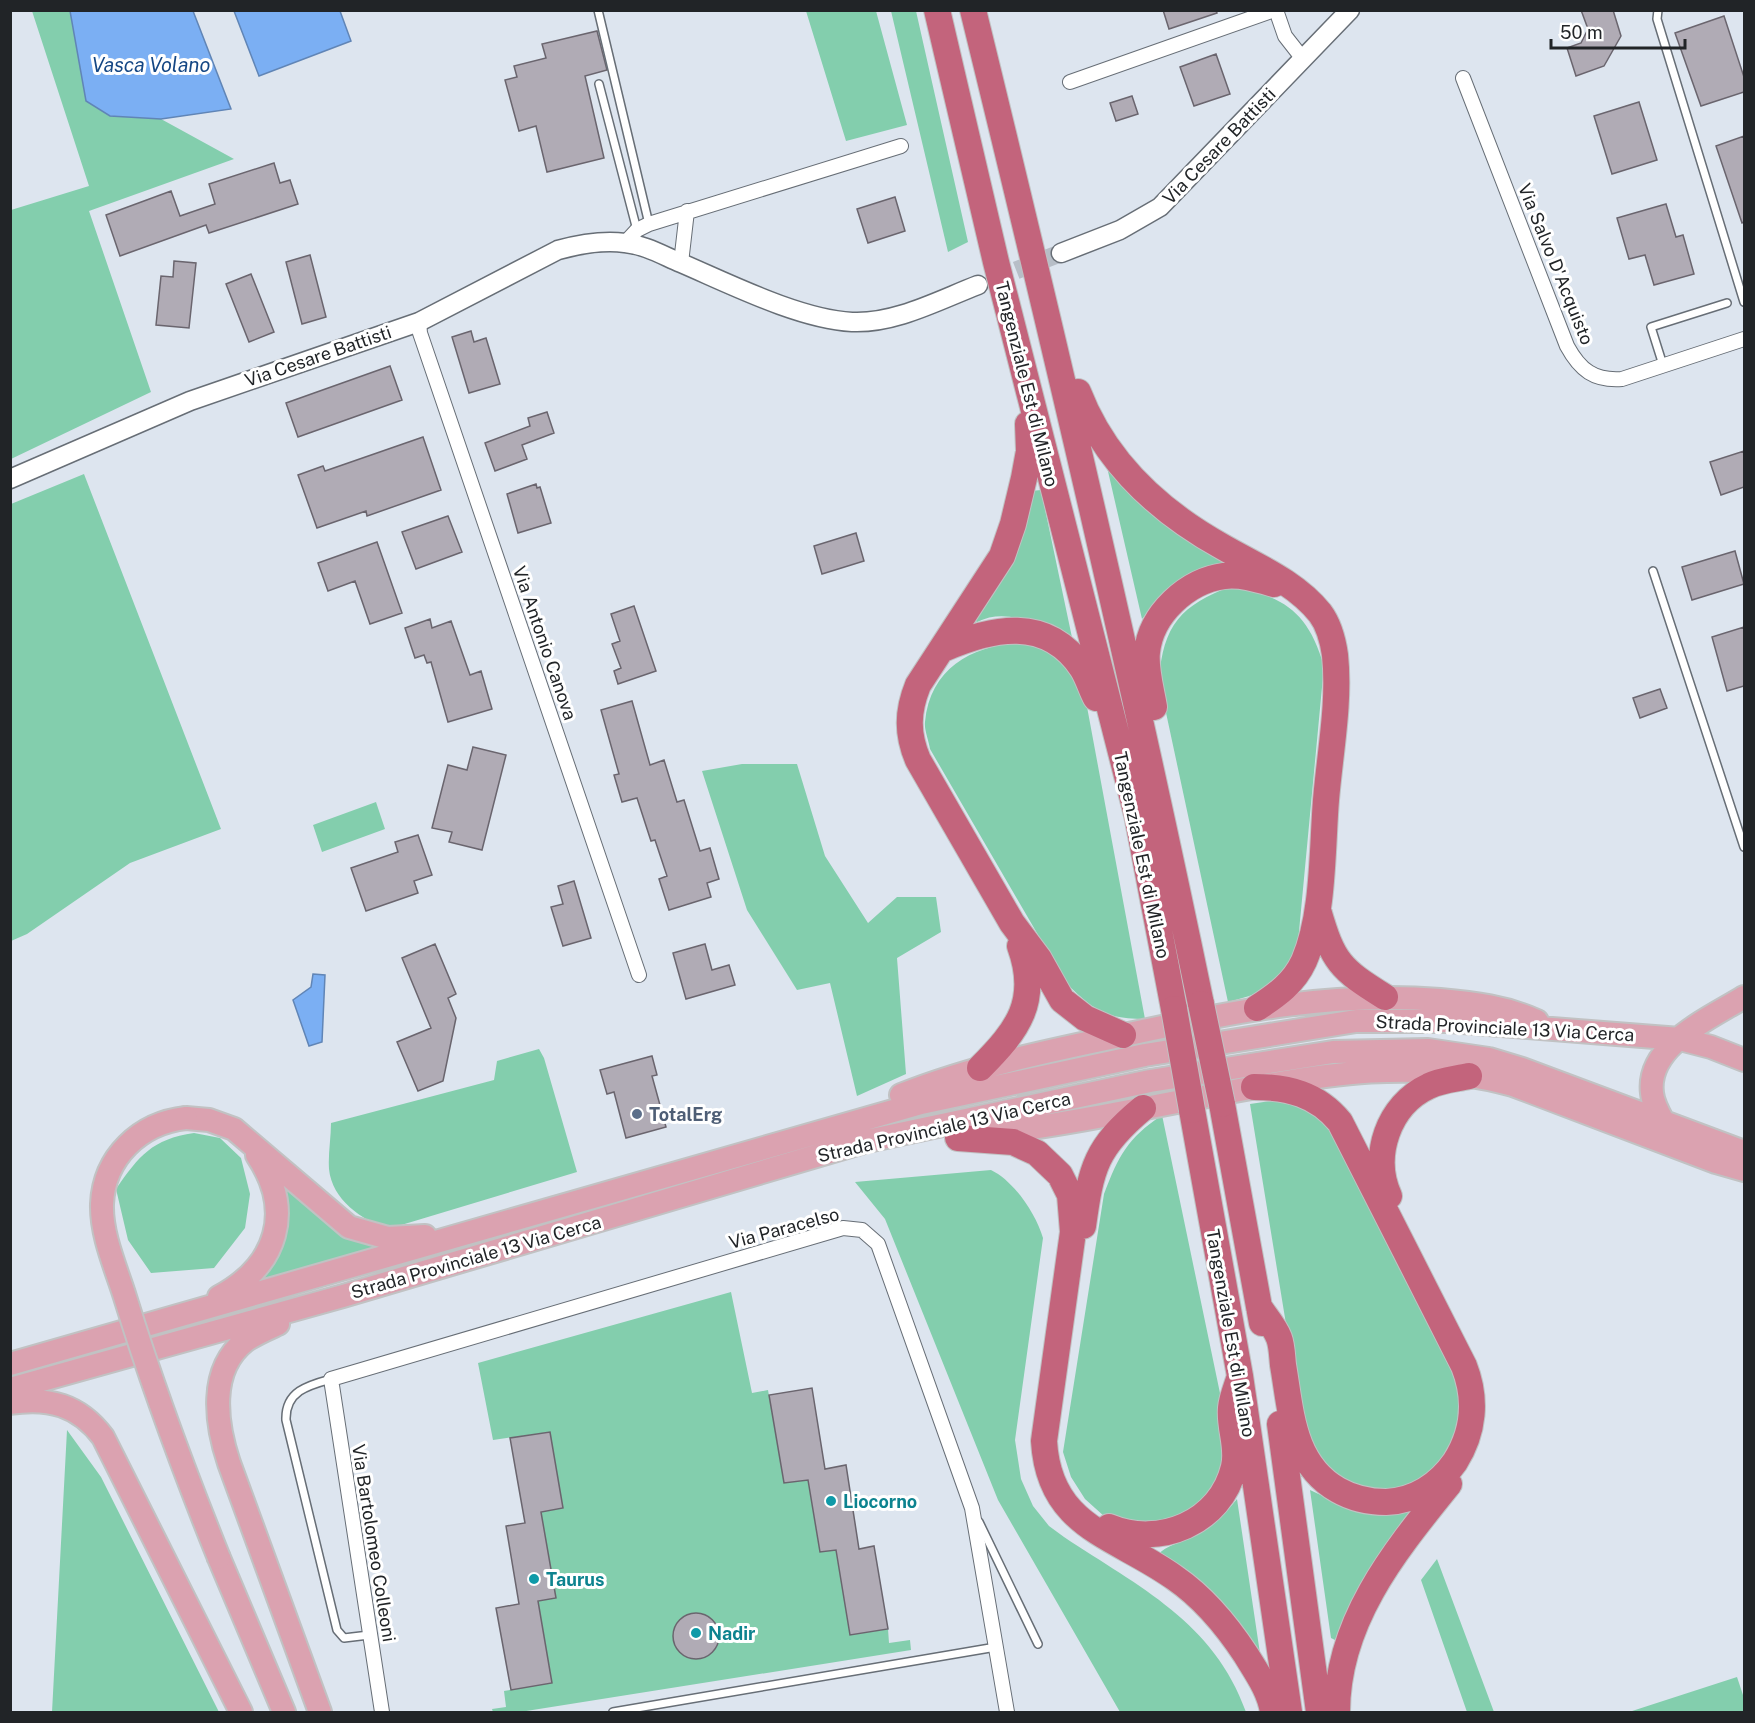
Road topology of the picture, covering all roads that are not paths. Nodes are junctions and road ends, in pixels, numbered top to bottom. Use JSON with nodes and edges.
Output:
{"nodes":[{"id":1,"x":598,"y":10,"type":"edge"},
{"id":2,"x":937,"y":10,"type":"edge"},
{"id":3,"x":973,"y":10,"type":"edge"},
{"id":4,"x":1275,"y":10,"type":"edge"},
{"id":5,"x":1350,"y":10,"type":"edge"},
{"id":6,"x":1658,"y":10,"type":"edge"},
{"id":7,"x":1303,"y":59,"type":"junction"},
{"id":8,"x":1463,"y":78,"type":"dead end"},
{"id":9,"x":1070,"y":82,"type":"dead end"},
{"id":10,"x":599,"y":84,"type":"dead end"},
{"id":11,"x":901,"y":146,"type":"dead end"},
{"id":12,"x":687,"y":211,"type":"junction"},
{"id":13,"x":637,"y":232,"type":"junction"},
{"id":14,"x":1061,"y":253,"type":"tunnel mouth"},
{"id":15,"x":996,"y":262,"type":"junction"},
{"id":16,"x":681,"y":263,"type":"junction"},
{"id":17,"x":978,"y":285,"type":"tunnel mouth"},
{"id":18,"x":1744,"y":302,"type":"edge"},
{"id":19,"x":1727,"y":303,"type":"dead end"},
{"id":20,"x":1049,"y":319,"type":"junction"},
{"id":21,"x":419,"y":321,"type":"junction"},
{"id":22,"x":1744,"y":339,"type":"edge"},
{"id":23,"x":1663,"y":365,"type":"junction"},
{"id":24,"x":10,"y":479,"type":"edge"},
{"id":25,"x":1653,"y":571,"type":"dead end"},
{"id":26,"x":1294,"y":589,"type":"junction"},
{"id":27,"x":942,"y":649,"type":"junction"},
{"id":28,"x":1156,"y":786,"type":"junction"},
{"id":29,"x":1137,"y":815,"type":"junction"},
{"id":30,"x":1744,"y":847,"type":"edge"},
{"id":31,"x":1317,"y":907,"type":"junction"},
{"id":32,"x":1012,"y":923,"type":"junction"},
{"id":33,"x":639,"y":975,"type":"dead end"},
{"id":34,"x":1385,"y":997,"type":"junction"},
{"id":35,"x":1744,"y":997,"type":"edge"},
{"id":36,"x":1257,"y":1008,"type":"junction"},
{"id":37,"x":1557,"y":1030,"type":"junction"},
{"id":38,"x":1123,"y":1035,"type":"junction"},
{"id":39,"x":1680,"y":1039,"type":"junction"},
{"id":40,"x":1744,"y":1060,"type":"edge"},
{"id":41,"x":980,"y":1068,"type":"junction"},
{"id":42,"x":1469,"y":1076,"type":"junction"},
{"id":43,"x":1254,"y":1087,"type":"junction"},
{"id":44,"x":1143,"y":1108,"type":"junction"},
{"id":45,"x":1664,"y":1123,"type":"junction"},
{"id":46,"x":244,"y":1136,"type":"junction"},
{"id":47,"x":958,"y":1138,"type":"junction"},
{"id":48,"x":791,"y":1140,"type":"junction"},
{"id":49,"x":1740,"y":1148,"type":"edge"},
{"id":50,"x":1744,"y":1170,"type":"edge"},
{"id":51,"x":747,"y":1177,"type":"junction"},
{"id":52,"x":463,"y":1235,"type":"junction"},
{"id":53,"x":343,"y":1296,"type":"junction"},
{"id":54,"x":1259,"y":1307,"type":"junction"},
{"id":55,"x":177,"y":1317,"type":"junction"},
{"id":56,"x":10,"y":1364,"type":"edge"},
{"id":57,"x":1240,"y":1376,"type":"junction"},
{"id":58,"x":331,"y":1379,"type":"junction"},
{"id":59,"x":10,"y":1389,"type":"edge"},
{"id":60,"x":10,"y":1403,"type":"edge"},
{"id":61,"x":972,"y":1508,"type":"junction"},
{"id":62,"x":369,"y":1635,"type":"junction"},
{"id":63,"x":1038,"y":1644,"type":"dead end"},
{"id":64,"x":996,"y":1647,"type":"junction"},
{"id":65,"x":241,"y":1713,"type":"edge"},
{"id":66,"x":284,"y":1713,"type":"edge"},
{"id":67,"x":320,"y":1713,"type":"edge"},
{"id":68,"x":382,"y":1713,"type":"edge"},
{"id":69,"x":613,"y":1713,"type":"edge"},
{"id":70,"x":1007,"y":1713,"type":"edge"},
{"id":71,"x":1273,"y":1713,"type":"edge"},
{"id":72,"x":1289,"y":1713,"type":"edge"},
{"id":73,"x":1320,"y":1713,"type":"edge"},
{"id":74,"x":1337,"y":1713,"type":"edge"}],
"edges":[{"from":1,"to":13,"type":"lane"},
{"from":2,"to":15,"type":"highway","name":"Tangenziale Est di Milano"},
{"from":3,"to":20,"type":"highway","name":"Tangenziale Est di Milano"},
{"from":4,"to":7,"type":"street"},
{"from":4,"to":9,"type":"street"},
{"from":5,"to":7,"type":"street","name":"Via Cesare Battisti"},
{"from":6,"to":18,"type":"lane"},
{"from":7,"to":14,"type":"street","name":"Via Cesare Battisti"},
{"from":8,"to":23,"type":"street","name":"Via Salvo D'Acquisto"},
{"from":10,"to":13,"type":"lane"},
{"from":11,"to":12,"type":"street","name":"Via Cesare Battisti"},
{"from":12,"to":13,"type":"street","name":"Via Cesare Battisti"},
{"from":12,"to":16,"type":"street"},
{"from":13,"to":16,"type":"street","name":"Via Cesare Battisti"},
{"from":13,"to":21,"type":"street","name":"Via Cesare Battisti"},
{"from":15,"to":27,"type":"highway"},
{"from":15,"to":29,"type":"highway","name":"Tangenziale Est di Milano"},
{"from":16,"to":17,"type":"street","name":"Via Cesare Battisti"},
{"from":19,"to":23,"type":"lane"},
{"from":20,"to":26,"type":"highway"},
{"from":20,"to":28,"type":"highway","name":"Tangenziale Est di Milano"},
{"from":21,"to":24,"type":"street","name":"Via Cesare Battisti"},
{"from":21,"to":33,"type":"street","name":"Via Antonio Canova"},
{"from":22,"to":23,"type":"street","name":"Via Salvo D'Acquisto"},
{"from":25,"to":30,"type":"lane"},
{"from":26,"to":28,"type":"highway"},
{"from":26,"to":31,"type":"highway"},
{"from":27,"to":29,"type":"highway"},
{"from":27,"to":32,"type":"highway"},
{"from":28,"to":54,"type":"highway","name":"Tangenziale Est di Milano","bridge":true},
{"from":29,"to":57,"type":"highway","name":"Tangenziale Est di Milano","bridge":true},
{"from":31,"to":34,"type":"highway"},
{"from":31,"to":36,"type":"highway"},
{"from":32,"to":38,"type":"highway"},
{"from":32,"to":41,"type":"highway"},
{"from":34,"to":36,"type":"main road"},
{"from":34,"to":37,"type":"main road"},
{"from":35,"to":39,"type":"main road"},
{"from":36,"to":38,"type":"main road"},
{"from":37,"to":39,"type":"main road","name":"Strada Provinciale 13 Via Cerca"},
{"from":37,"to":48,"type":"main road","name":"Strada Provinciale 13 Via Cerca"},
{"from":38,"to":41,"type":"main road"},
{"from":39,"to":40,"type":"main road","name":"Strada Provinciale 13 Via Cerca"},
{"from":39,"to":45,"type":"main road"},
{"from":41,"to":48,"type":"main road"},
{"from":42,"to":43,"type":"main road"},
{"from":42,"to":50,"type":"main road"},
{"from":42,"to":74,"type":"highway"},
{"from":43,"to":44,"type":"main road"},
{"from":43,"to":54,"type":"highway"},
{"from":44,"to":47,"type":"main road"},
{"from":44,"to":57,"type":"highway"},
{"from":45,"to":49,"type":"main road","name":"Strada Provinciale 13 Via Cerca"},
{"from":45,"to":51,"type":"main road","name":"Strada Provinciale 13 Via Cerca"},
{"from":46,"to":52,"type":"main road"},
{"from":46,"to":55,"type":"main road"},
{"from":46,"to":66,"type":"main road","bridge":true},
{"from":47,"to":51,"type":"main road"},
{"from":47,"to":71,"type":"highway"},
{"from":48,"to":52,"type":"main road","name":"Strada Provinciale 13 Via Cerca"},
{"from":51,"to":53,"type":"main road","name":"Strada Provinciale 13 Via Cerca"},
{"from":52,"to":55,"type":"main road","name":"Strada Provinciale 13 Via Cerca"},
{"from":53,"to":59,"type":"main road","name":"Strada Provinciale 13 Via Cerca"},
{"from":53,"to":67,"type":"main road"},
{"from":54,"to":73,"type":"highway","name":"Tangenziale Est di Milano"},
{"from":55,"to":56,"type":"main road","name":"Strada Provinciale 13 Via Cerca"},
{"from":57,"to":72,"type":"highway","name":"Tangenziale Est di Milano"},
{"from":58,"to":61,"type":"street","name":"Via Paracelso"},
{"from":58,"to":62,"type":"street","name":"Via Bartolomeo Colleoni"},
{"from":58,"to":62,"type":"lane"},
{"from":60,"to":65,"type":"main road"},
{"from":61,"to":63,"type":"lane"},
{"from":61,"to":64,"type":"street","name":"Via Paracelso"},
{"from":62,"to":68,"type":"street","name":"Via Bartolomeo Colleoni"},
{"from":64,"to":69,"type":"lane"},
{"from":64,"to":70,"type":"street","name":"Via Paracelso"}]}
